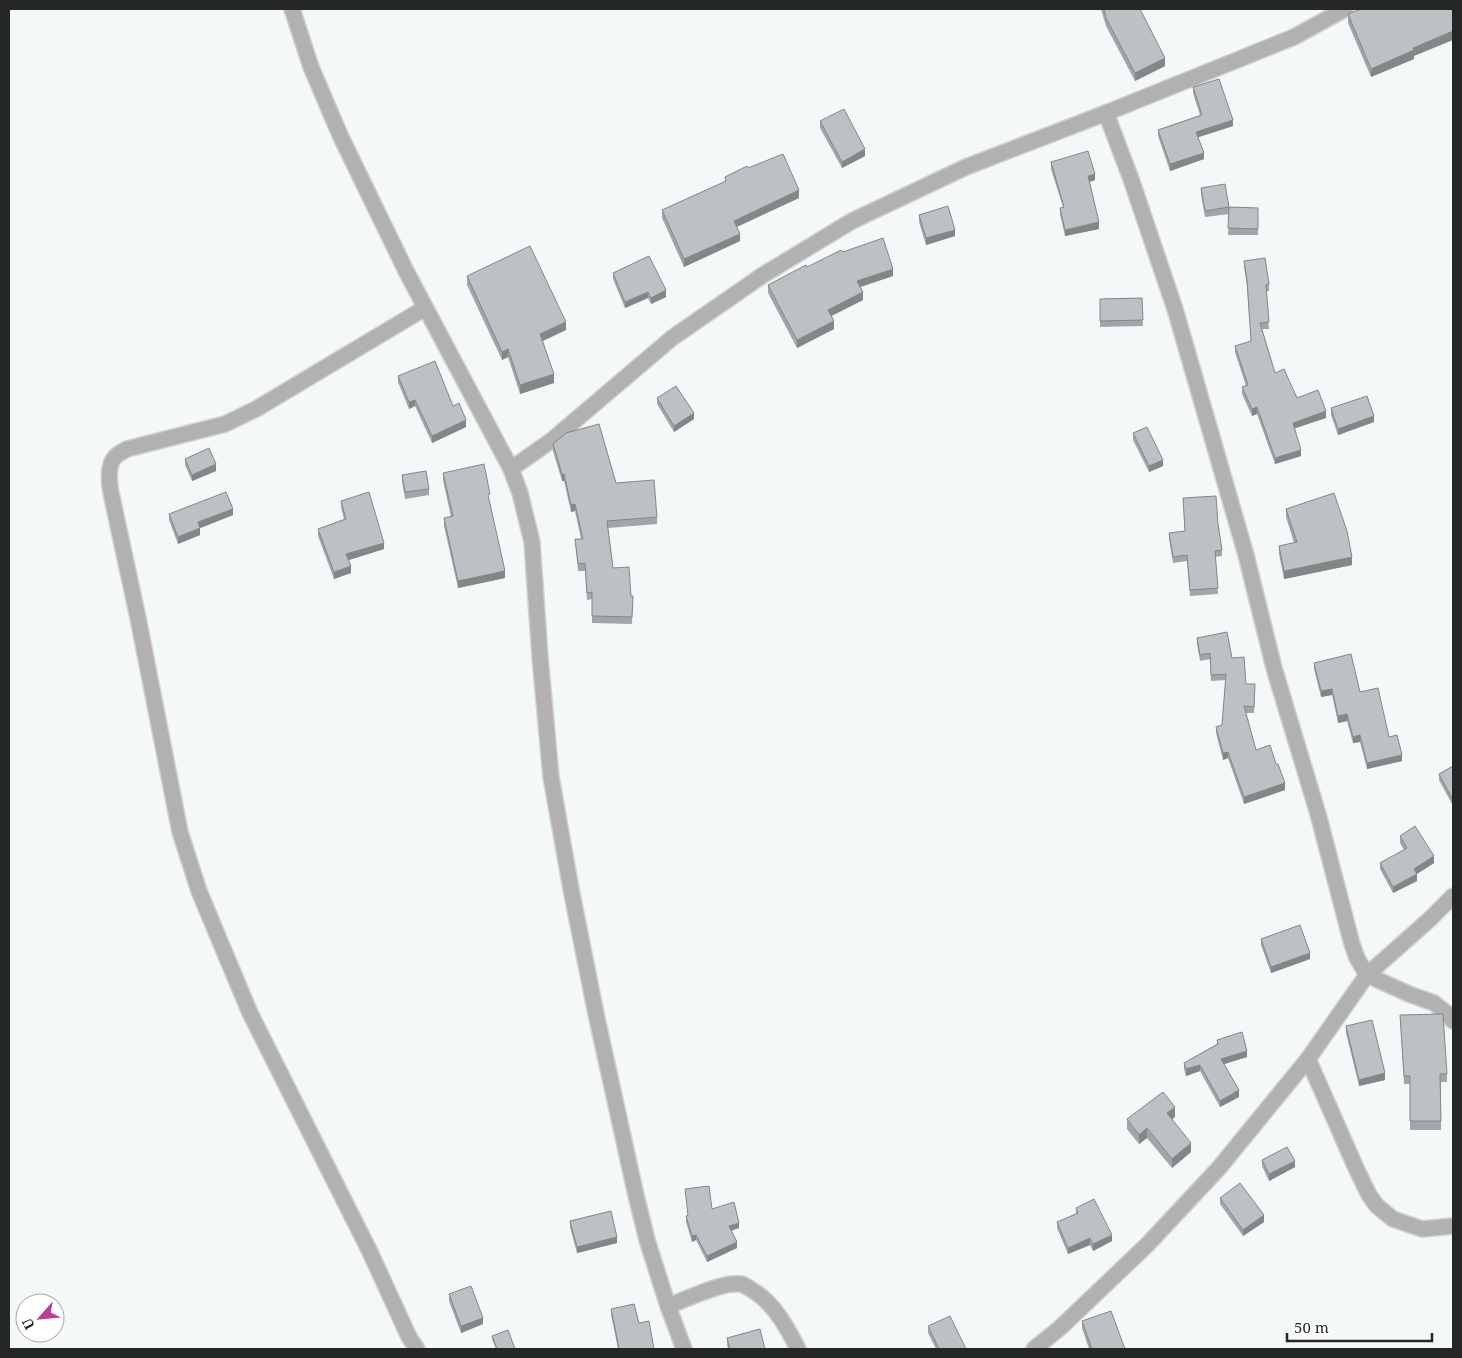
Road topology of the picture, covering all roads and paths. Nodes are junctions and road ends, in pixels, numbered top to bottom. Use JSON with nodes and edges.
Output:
{"nodes":[{"id":1,"x":292,"y":9,"type":"edge"},
{"id":2,"x":1345,"y":9,"type":"edge"},
{"id":3,"x":1106,"y":113,"type":"junction"},
{"id":4,"x":425,"y":308,"type":"junction"},
{"id":5,"x":511,"y":469,"type":"junction"},
{"id":6,"x":1453,"y":896,"type":"edge"},
{"id":7,"x":1367,"y":975,"type":"junction"},
{"id":8,"x":1453,"y":1021,"type":"edge"},
{"id":9,"x":1308,"y":1059,"type":"junction"},
{"id":10,"x":1453,"y":1226,"type":"edge"},
{"id":11,"x":668,"y":1306,"type":"junction"},
{"id":12,"x":417,"y":1349,"type":"edge"},
{"id":13,"x":684,"y":1349,"type":"edge"},
{"id":14,"x":798,"y":1349,"type":"edge"},
{"id":15,"x":1034,"y":1349,"type":"edge"}],
"edges":[{"from":1,"to":4,"type":"street"},
{"from":2,"to":3,"type":"street"},
{"from":3,"to":5,"type":"street"},
{"from":3,"to":7,"type":"street"},
{"from":4,"to":5,"type":"street"},
{"from":4,"to":12,"type":"street"},
{"from":5,"to":11,"type":"street"},
{"from":6,"to":7,"type":"street"},
{"from":7,"to":8,"type":"street"},
{"from":7,"to":9,"type":"street"},
{"from":9,"to":10,"type":"street"},
{"from":9,"to":15,"type":"street"},
{"from":11,"to":13,"type":"street"},
{"from":11,"to":14,"type":"street"}]}
